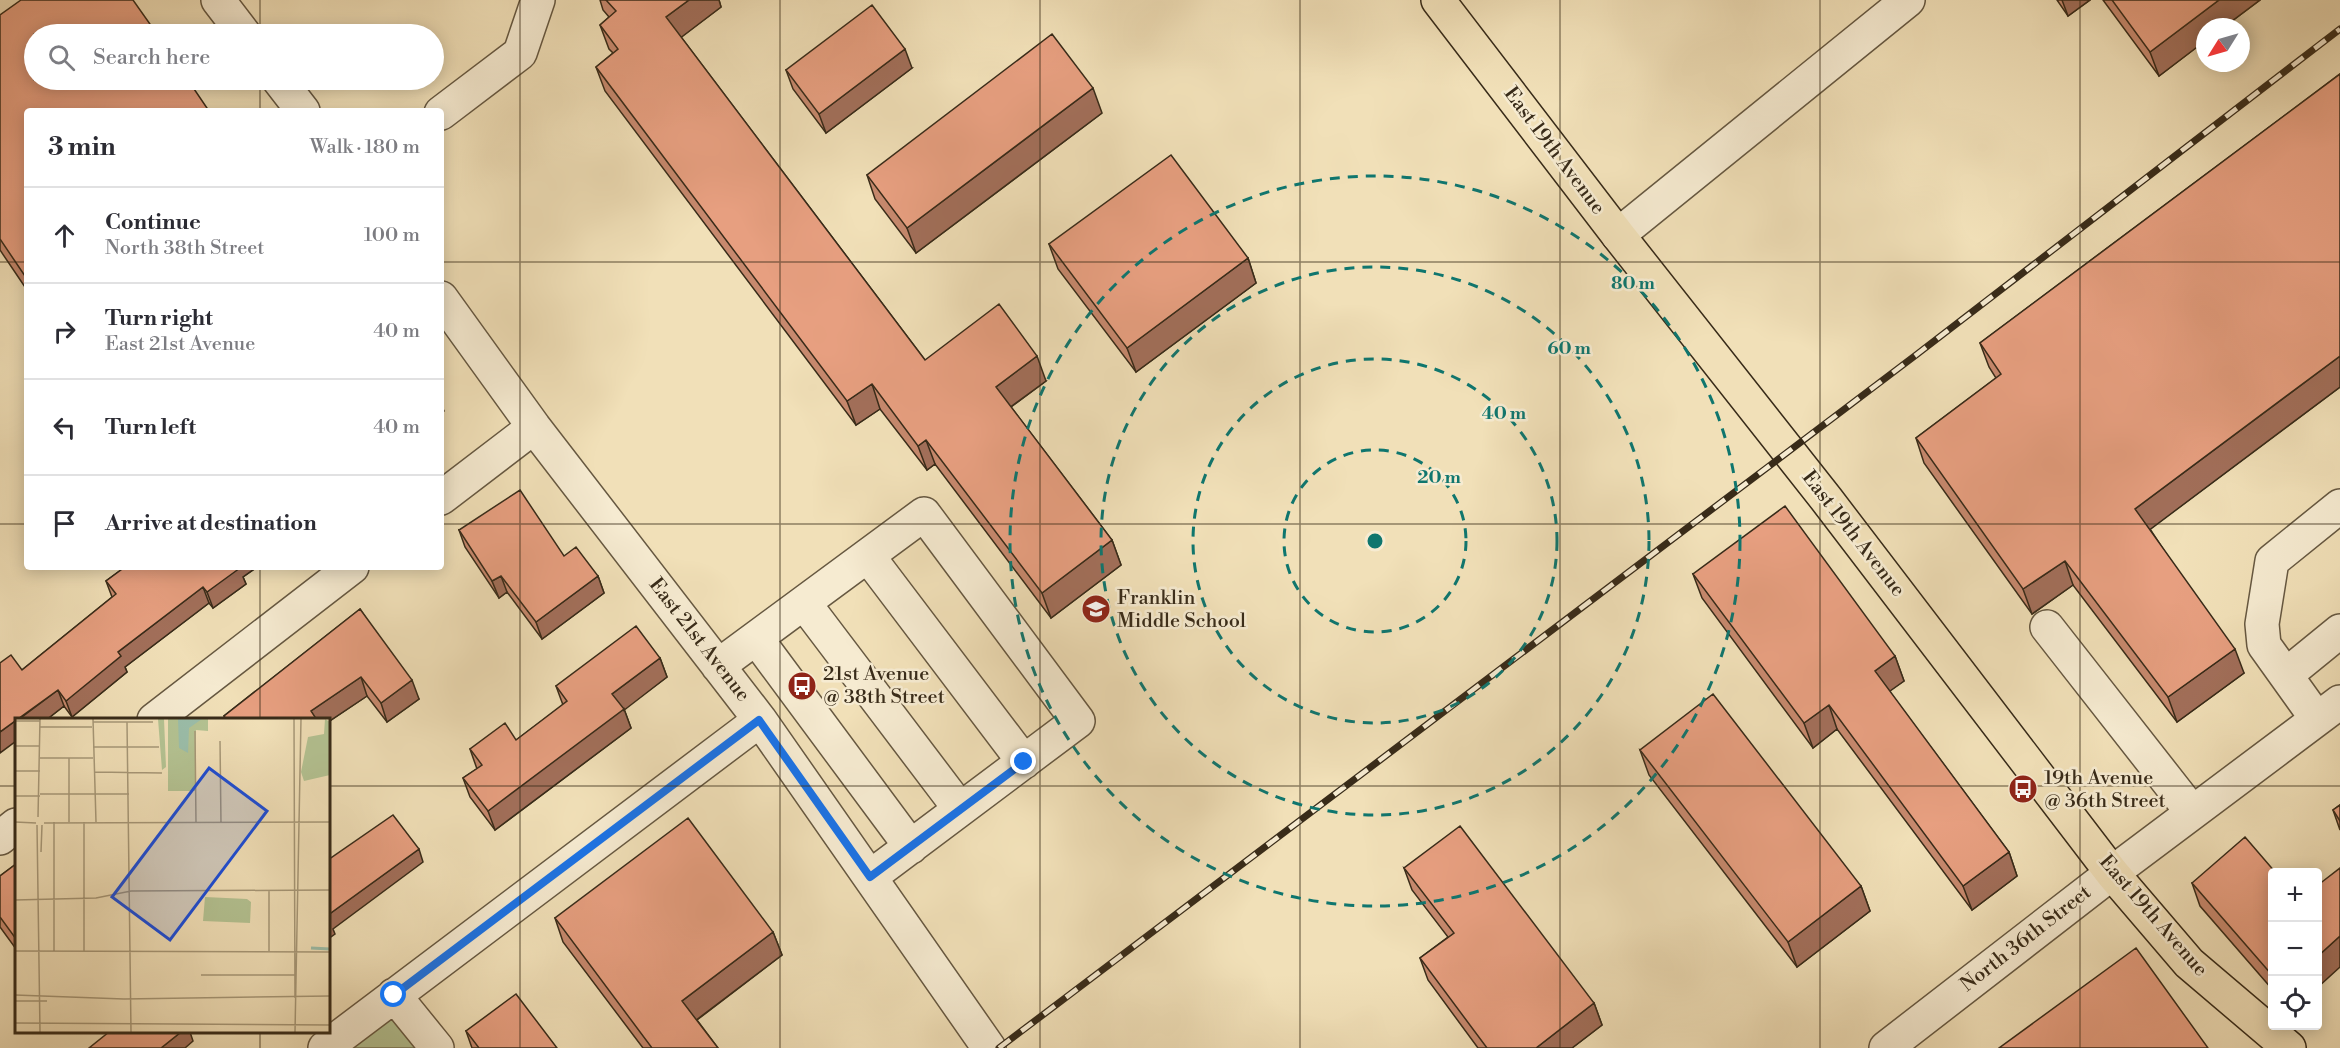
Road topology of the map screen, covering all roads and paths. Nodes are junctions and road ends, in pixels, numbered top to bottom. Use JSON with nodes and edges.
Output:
{"nodes":[{"id":1,"x":218,"y":0,"type":"edge"},
{"id":2,"x":538,"y":0,"type":"edge"},
{"id":3,"x":1438,"y":0,"type":"edge"},
{"id":4,"x":1908,"y":0,"type":"edge"},
{"id":5,"x":236,"y":24,"type":"edge"},
{"id":6,"x":287,"y":90,"type":"edge"},
{"id":7,"x":301,"y":108,"type":"edge"},
{"id":8,"x":444,"y":111,"type":"edge"},
{"id":9,"x":1618,"y":235,"type":"junction"},
{"id":10,"x":444,"y":302,"type":"edge"},
{"id":11,"x":534,"y":427,"type":"junction"},
{"id":12,"x":444,"y":496,"type":"edge"},
{"id":13,"x":2340,"y":506,"type":"edge"},
{"id":14,"x":868,"y":556,"type":"junction"},
{"id":15,"x":348,"y":570,"type":"edge"},
{"id":16,"x":804,"y":603,"type":"junction"},
{"id":17,"x":2047,"y":627,"type":"dead end"},
{"id":18,"x":2340,"y":631,"type":"edge"},
{"id":19,"x":756,"y":638,"type":"junction"},
{"id":20,"x":718,"y":666,"type":"junction"},
{"id":21,"x":2286,"y":675,"type":"junction"},
{"id":22,"x":2329,"y":710,"type":"edge"},
{"id":23,"x":157,"y":718,"type":"edge"},
{"id":24,"x":759,"y":720,"type":"junction"},
{"id":25,"x":1024,"y":762,"type":"junction"},
{"id":26,"x":960,"y":809,"type":"junction"},
{"id":27,"x":2192,"y":812,"type":"junction"},
{"id":28,"x":15,"y":826,"type":"edge"},
{"id":29,"x":0,"y":838,"type":"edge"},
{"id":30,"x":911,"y":847,"type":"junction"},
{"id":31,"x":2112,"y":873,"type":"junction"},
{"id":32,"x":870,"y":877,"type":"junction"},
{"id":33,"x":394,"y":995,"type":"junction"},
{"id":34,"x":325,"y":1048,"type":"edge"},
{"id":35,"x":437,"y":1048,"type":"edge"},
{"id":36,"x":989,"y":1048,"type":"edge"},
{"id":37,"x":1886,"y":1048,"type":"edge"},
{"id":38,"x":2289,"y":1048,"type":"edge"}],
"edges":[{"from":1,"to":5,"type":"street"},
{"from":2,"to":8,"type":"street"},
{"from":3,"to":9,"type":"main road","name":"East 19th Avenue"},
{"from":4,"to":9,"type":"street"},
{"from":6,"to":7,"type":"street"},
{"from":9,"to":31,"type":"main road","name":"East 19th Avenue"},
{"from":10,"to":11,"type":"street","name":"East 21st Avenue"},
{"from":11,"to":12,"type":"street"},
{"from":11,"to":20,"type":"street","name":"East 21st Avenue"},
{"from":13,"to":21,"type":"street"},
{"from":14,"to":16,"type":"street"},
{"from":14,"to":25,"type":"street"},
{"from":14,"to":25,"type":"street"},
{"from":15,"to":23,"type":"street"},
{"from":16,"to":19,"type":"street"},
{"from":16,"to":26,"type":"street"},
{"from":17,"to":27,"type":"street"},
{"from":18,"to":21,"type":"street"},
{"from":19,"to":20,"type":"street"},
{"from":19,"to":30,"type":"street"},
{"from":20,"to":24,"type":"street","name":"East 21st Avenue"},
{"from":21,"to":22,"type":"street"},
{"from":22,"to":27,"type":"street","name":"North 36th Street"},
{"from":24,"to":32,"type":"street","name":"East 21st Avenue"},
{"from":24,"to":33,"type":"street"},
{"from":25,"to":26,"type":"street"},
{"from":26,"to":30,"type":"street"},
{"from":27,"to":31,"type":"street","name":"North 36th Street"},
{"from":28,"to":29,"type":"street"},
{"from":30,"to":32,"type":"street"},
{"from":31,"to":37,"type":"street","name":"North 36th Street"},
{"from":31,"to":38,"type":"main road","name":"East 19th Avenue"},
{"from":32,"to":36,"type":"street","name":"East 21st Avenue"},
{"from":33,"to":34,"type":"street"},
{"from":33,"to":35,"type":"street"}]}
